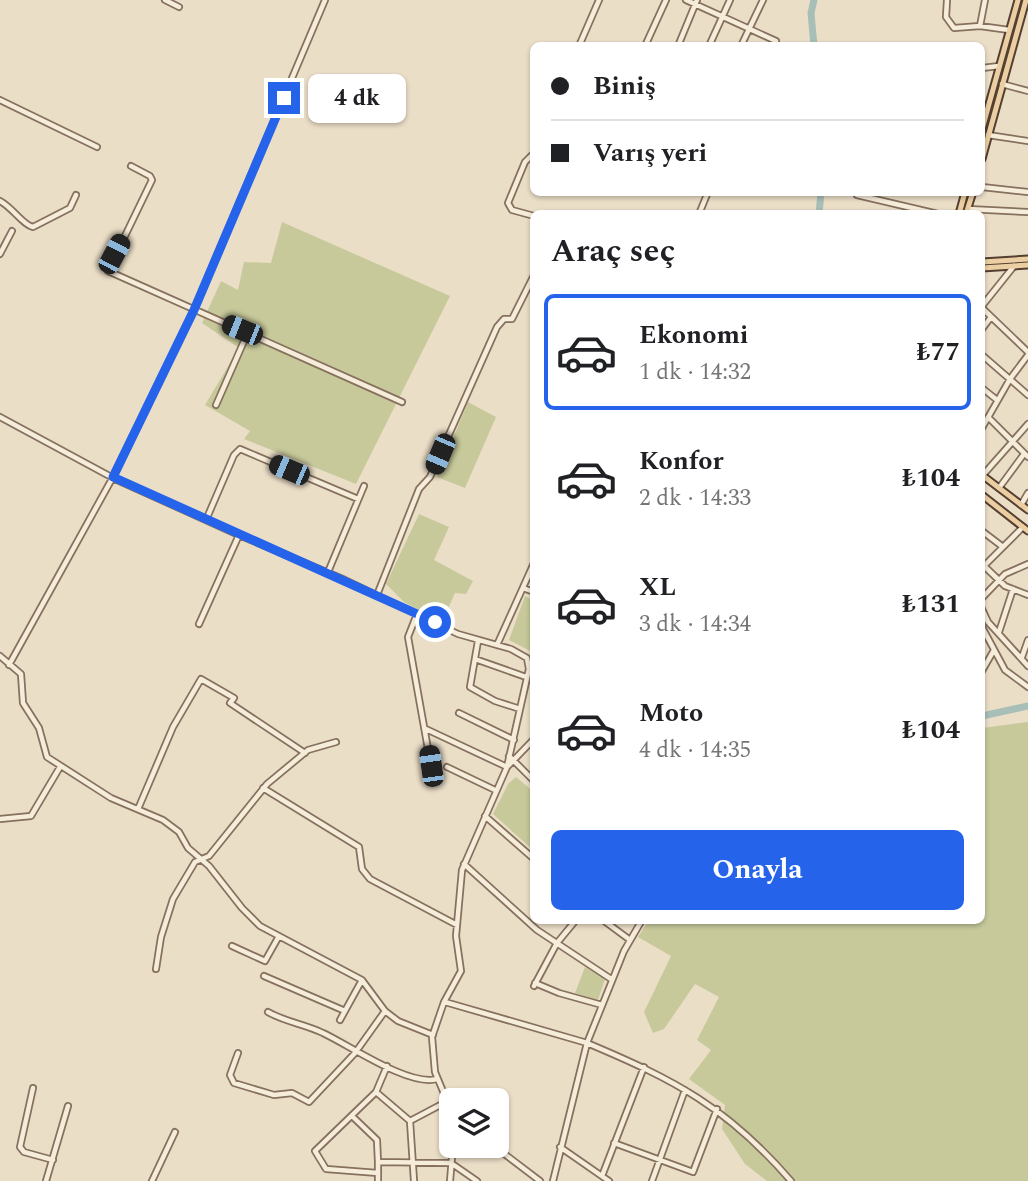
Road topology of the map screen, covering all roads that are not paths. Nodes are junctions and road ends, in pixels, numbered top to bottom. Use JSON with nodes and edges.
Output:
{"nodes":[{"id":1,"x":164,"y":0,"type":"edge"},
{"id":2,"x":325,"y":0,"type":"edge"},
{"id":3,"x":598,"y":0,"type":"edge"},
{"id":4,"x":666,"y":0,"type":"edge"},
{"id":5,"x":686,"y":0,"type":"edge"},
{"id":6,"x":730,"y":0,"type":"edge"},
{"id":7,"x":763,"y":0,"type":"edge"},
{"id":8,"x":947,"y":0,"type":"edge"},
{"id":9,"x":985,"y":0,"type":"edge"},
{"id":10,"x":1018,"y":0,"type":"edge"},
{"id":11,"x":1026,"y":0,"type":"edge"},
{"id":12,"x":696,"y":2,"type":"edge"},
{"id":13,"x":179,"y":7,"type":"dead end"},
{"id":14,"x":723,"y":16,"type":"junction"},
{"id":15,"x":1019,"y":24,"type":"junction"},
{"id":16,"x":980,"y":26,"type":"junction"},
{"id":17,"x":1028,"y":26,"type":"edge"},
{"id":18,"x":749,"y":29,"type":"junction"},
{"id":19,"x":1009,"y":30,"type":"junction"},
{"id":20,"x":581,"y":42,"type":"edge"},
{"id":21,"x":647,"y":42,"type":"edge"},
{"id":22,"x":680,"y":42,"type":"edge"},
{"id":23,"x":711,"y":42,"type":"edge"},
{"id":24,"x":743,"y":42,"type":"edge"},
{"id":25,"x":776,"y":42,"type":"edge"},
{"id":26,"x":999,"y":66,"type":"junction"},
{"id":27,"x":985,"y":68,"type":"edge"},
{"id":28,"x":1002,"y":84,"type":"junction"},
{"id":29,"x":1028,"y":91,"type":"edge"},
{"id":30,"x":0,"y":100,"type":"edge"},
{"id":31,"x":985,"y":110,"type":"edge"},
{"id":32,"x":985,"y":113,"type":"edge"},
{"id":33,"x":993,"y":115,"type":"junction"},
{"id":34,"x":988,"y":135,"type":"junction"},
{"id":35,"x":1028,"y":141,"type":"edge"},
{"id":36,"x":97,"y":147,"type":"dead end"},
{"id":37,"x":985,"y":147,"type":"edge"},
{"id":38,"x":530,"y":157,"type":"edge"},
{"id":39,"x":131,"y":166,"type":"dead end"},
{"id":40,"x":985,"y":187,"type":"edge"},
{"id":41,"x":1028,"y":192,"type":"edge"},
{"id":42,"x":76,"y":195,"type":"dead end"},
{"id":43,"x":861,"y":196,"type":"edge"},
{"id":44,"x":0,"y":201,"type":"edge"},
{"id":45,"x":921,"y":210,"type":"edge"},
{"id":46,"x":985,"y":211,"type":"edge"},
{"id":47,"x":1028,"y":212,"type":"edge"},
{"id":48,"x":530,"y":215,"type":"edge"},
{"id":49,"x":12,"y":231,"type":"dead end"},
{"id":50,"x":0,"y":254,"type":"edge"},
{"id":51,"x":1028,"y":259,"type":"edge"},
{"id":52,"x":985,"y":262,"type":"edge"},
{"id":53,"x":1016,"y":264,"type":"junction"},
{"id":54,"x":1028,"y":265,"type":"edge"},
{"id":55,"x":985,"y":268,"type":"edge"},
{"id":56,"x":530,"y":282,"type":"edge"},
{"id":57,"x":526,"y":288,"type":"junction"},
{"id":58,"x":530,"y":290,"type":"edge"},
{"id":59,"x":985,"y":303,"type":"edge"},
{"id":60,"x":194,"y":310,"type":"junction"},
{"id":61,"x":985,"y":310,"type":"edge"},
{"id":62,"x":991,"y":317,"type":"junction"},
{"id":63,"x":985,"y":325,"type":"edge"},
{"id":64,"x":248,"y":332,"type":"junction"},
{"id":65,"x":1028,"y":354,"type":"edge"},
{"id":66,"x":985,"y":358,"type":"edge"},
{"id":67,"x":1010,"y":379,"type":"junction"},
{"id":68,"x":985,"y":390,"type":"edge"},
{"id":69,"x":1028,"y":395,"type":"edge"},
{"id":70,"x":997,"y":400,"type":"junction"},
{"id":71,"x":402,"y":402,"type":"dead end"},
{"id":72,"x":216,"y":405,"type":"dead end"},
{"id":73,"x":988,"y":417,"type":"junction"},
{"id":74,"x":0,"y":418,"type":"edge"},
{"id":75,"x":985,"y":422,"type":"edge"},
{"id":76,"x":1028,"y":424,"type":"edge"},
{"id":77,"x":1014,"y":440,"type":"junction"},
{"id":78,"x":1026,"y":455,"type":"edge"},
{"id":79,"x":985,"y":472,"type":"edge"},
{"id":80,"x":113,"y":477,"type":"junction"},
{"id":81,"x":985,"y":477,"type":"edge"},
{"id":82,"x":364,"y":486,"type":"dead end"},
{"id":83,"x":999,"y":488,"type":"junction"},
{"id":84,"x":1028,"y":493,"type":"edge"},
{"id":85,"x":985,"y":497,"type":"edge"},
{"id":86,"x":358,"y":499,"type":"junction"},
{"id":87,"x":1021,"y":505,"type":"junction"},
{"id":88,"x":1028,"y":510,"type":"edge"},
{"id":89,"x":206,"y":520,"type":"junction"},
{"id":90,"x":1026,"y":529,"type":"edge"},
{"id":91,"x":985,"y":533,"type":"edge"},
{"id":92,"x":239,"y":535,"type":"junction"},
{"id":93,"x":1003,"y":547,"type":"junction"},
{"id":94,"x":985,"y":563,"type":"edge"},
{"id":95,"x":1028,"y":564,"type":"edge"},
{"id":96,"x":985,"y":567,"type":"edge"},
{"id":97,"x":328,"y":572,"type":"junction"},
{"id":98,"x":530,"y":572,"type":"edge"},
{"id":99,"x":1000,"y":582,"type":"junction"},
{"id":100,"x":523,"y":588,"type":"junction"},
{"id":101,"x":1013,"y":589,"type":"junction"},
{"id":102,"x":530,"y":591,"type":"edge"},
{"id":103,"x":377,"y":595,"type":"junction"},
{"id":104,"x":985,"y":595,"type":"edge"},
{"id":105,"x":1028,"y":595,"type":"edge"},
{"id":106,"x":417,"y":614,"type":"junction"},
{"id":107,"x":985,"y":616,"type":"edge"},
{"id":108,"x":199,"y":624,"type":"dead end"},
{"id":109,"x":985,"y":632,"type":"edge"},
{"id":110,"x":999,"y":632,"type":"junction"},
{"id":111,"x":1028,"y":640,"type":"edge"},
{"id":112,"x":478,"y":641,"type":"junction"},
{"id":113,"x":497,"y":645,"type":"junction"},
{"id":114,"x":994,"y":649,"type":"junction"},
{"id":115,"x":0,"y":656,"type":"edge"},
{"id":116,"x":1022,"y":658,"type":"junction"},
{"id":117,"x":475,"y":659,"type":"junction"},
{"id":118,"x":9,"y":665,"type":"junction"},
{"id":119,"x":985,"y":666,"type":"edge"},
{"id":120,"x":1028,"y":666,"type":"edge"},
{"id":121,"x":526,"y":677,"type":"junction"},
{"id":122,"x":1028,"y":687,"type":"edge"},
{"id":123,"x":520,"y":709,"type":"junction"},
{"id":124,"x":459,"y":713,"type":"dead end"},
{"id":125,"x":426,"y":729,"type":"junction"},
{"id":126,"x":514,"y":740,"type":"junction"},
{"id":127,"x":336,"y":741,"type":"dead end"},
{"id":128,"x":530,"y":743,"type":"edge"},
{"id":129,"x":305,"y":752,"type":"junction"},
{"id":130,"x":509,"y":756,"type":"junction"},
{"id":131,"x":514,"y":760,"type":"junction"},
{"id":132,"x":431,"y":766,"type":"dead end"},
{"id":133,"x":447,"y":766,"type":"dead end"},
{"id":134,"x":60,"y":767,"type":"junction"},
{"id":135,"x":507,"y":767,"type":"junction"},
{"id":136,"x":530,"y":777,"type":"edge"},
{"id":137,"x":263,"y":788,"type":"junction"},
{"id":138,"x":495,"y":790,"type":"junction"},
{"id":139,"x":138,"y":809,"type":"junction"},
{"id":140,"x":485,"y":816,"type":"junction"},
{"id":141,"x":0,"y":819,"type":"edge"},
{"id":142,"x":530,"y":855,"type":"edge"},
{"id":143,"x":203,"y":861,"type":"junction"},
{"id":144,"x":464,"y":864,"type":"junction"},
{"id":145,"x":530,"y":924,"type":"edge"},
{"id":146,"x":530,"y":924,"type":"edge"},
{"id":147,"x":573,"y":924,"type":"edge"},
{"id":148,"x":608,"y":924,"type":"edge"},
{"id":149,"x":640,"y":924,"type":"edge"},
{"id":150,"x":457,"y":925,"type":"junction"},
{"id":151,"x":279,"y":936,"type":"junction"},
{"id":152,"x":630,"y":940,"type":"junction"},
{"id":153,"x":557,"y":943,"type":"junction"},
{"id":154,"x":232,"y":946,"type":"dead end"},
{"id":155,"x":156,"y":969,"type":"dead end"},
{"id":156,"x":264,"y":976,"type":"dead end"},
{"id":157,"x":611,"y":979,"type":"junction"},
{"id":158,"x":362,"y":980,"type":"junction"},
{"id":159,"x":444,"y":1002,"type":"junction"},
{"id":160,"x":602,"y":1005,"type":"junction"},
{"id":161,"x":345,"y":1011,"type":"junction"},
{"id":162,"x":385,"y":1011,"type":"junction"},
{"id":163,"x":268,"y":1012,"type":"dead end"},
{"id":164,"x":340,"y":1020,"type":"dead end"},
{"id":165,"x":433,"y":1035,"type":"junction"},
{"id":166,"x":587,"y":1043,"type":"junction"},
{"id":167,"x":238,"y":1053,"type":"dead end"},
{"id":168,"x":355,"y":1053,"type":"junction"},
{"id":169,"x":387,"y":1066,"type":"junction"},
{"id":170,"x":644,"y":1067,"type":"junction"},
{"id":171,"x":437,"y":1079,"type":"junction"},
{"id":172,"x":33,"y":1088,"type":"dead end"},
{"id":173,"x":441,"y":1088,"type":"edge"},
{"id":174,"x":685,"y":1090,"type":"junction"},
{"id":175,"x":376,"y":1092,"type":"junction"},
{"id":176,"x":68,"y":1106,"type":"dead end"},
{"id":177,"x":439,"y":1106,"type":"edge"},
{"id":178,"x":717,"y":1109,"type":"junction"},
{"id":179,"x":352,"y":1116,"type":"junction"},
{"id":180,"x":410,"y":1121,"type":"junction"},
{"id":181,"x":175,"y":1132,"type":"dead end"},
{"id":182,"x":614,"y":1143,"type":"junction"},
{"id":183,"x":560,"y":1147,"type":"junction"},
{"id":184,"x":509,"y":1157,"type":"edge"},
{"id":185,"x":452,"y":1158,"type":"edge"},
{"id":186,"x":53,"y":1160,"type":"junction"},
{"id":187,"x":660,"y":1161,"type":"junction"},
{"id":188,"x":378,"y":1162,"type":"junction"},
{"id":189,"x":414,"y":1163,"type":"junction"},
{"id":190,"x":451,"y":1163,"type":"junction"},
{"id":191,"x":378,"y":1173,"type":"junction"},
{"id":192,"x":602,"y":1176,"type":"junction"},
{"id":193,"x":46,"y":1181,"type":"edge"},
{"id":194,"x":152,"y":1181,"type":"edge"},
{"id":195,"x":378,"y":1181,"type":"edge"},
{"id":196,"x":414,"y":1181,"type":"edge"},
{"id":197,"x":450,"y":1181,"type":"edge"},
{"id":198,"x":477,"y":1181,"type":"edge"},
{"id":199,"x":540,"y":1181,"type":"edge"},
{"id":200,"x":553,"y":1181,"type":"edge"},
{"id":201,"x":609,"y":1181,"type":"edge"},
{"id":202,"x":652,"y":1181,"type":"edge"},
{"id":203,"x":791,"y":1181,"type":"edge"}],
"edges":[{"from":1,"to":13,"type":"street"},
{"from":2,"to":60,"type":"street"},
{"from":3,"to":20,"type":"street"},
{"from":4,"to":21,"type":"street"},
{"from":5,"to":12,"type":"street"},
{"from":6,"to":14,"type":"street"},
{"from":7,"to":18,"type":"street"},
{"from":8,"to":16,"type":"street"},
{"from":9,"to":16,"type":"street"},
{"from":10,"to":19,"type":"main road"},
{"from":11,"to":15,"type":"main road"},
{"from":12,"to":14,"type":"street"},
{"from":12,"to":22,"type":"street"},
{"from":14,"to":18,"type":"street"},
{"from":14,"to":23,"type":"street"},
{"from":15,"to":17,"type":"street"},
{"from":15,"to":28,"type":"main road"},
{"from":16,"to":19,"type":"street"},
{"from":18,"to":24,"type":"street"},
{"from":18,"to":25,"type":"street"},
{"from":19,"to":26,"type":"main road"},
{"from":26,"to":27,"type":"street"},
{"from":26,"to":31,"type":"main road"},
{"from":28,"to":29,"type":"street"},
{"from":28,"to":33,"type":"main road"},
{"from":30,"to":36,"type":"street"},
{"from":32,"to":33,"type":"street"},
{"from":33,"to":34,"type":"main road"},
{"from":34,"to":35,"type":"street"},
{"from":34,"to":37,"type":"main road"},
{"from":38,"to":48,"type":"street"},
{"from":39,"to":60,"type":"street"},
{"from":40,"to":41,"type":"street"},
{"from":42,"to":44,"type":"street"},
{"from":43,"to":45,"type":"street"},
{"from":46,"to":47,"type":"street"},
{"from":49,"to":50,"type":"street"},
{"from":51,"to":52,"type":"main road"},
{"from":53,"to":54,"type":"main road"},
{"from":53,"to":55,"type":"main road"},
{"from":53,"to":59,"type":"street"},
{"from":56,"to":57,"type":"street"},
{"from":57,"to":58,"type":"street"},
{"from":57,"to":103,"type":"street"},
{"from":60,"to":64,"type":"street"},
{"from":60,"to":80,"type":"street"},
{"from":61,"to":62,"type":"street"},
{"from":62,"to":63,"type":"street"},
{"from":62,"to":65,"type":"street"},
{"from":64,"to":71,"type":"street"},
{"from":64,"to":72,"type":"street"},
{"from":65,"to":67,"type":"street"},
{"from":66,"to":67,"type":"street"},
{"from":67,"to":69,"type":"street"},
{"from":67,"to":70,"type":"street"},
{"from":68,"to":70,"type":"street"},
{"from":70,"to":73,"type":"street"},
{"from":73,"to":75,"type":"street"},
{"from":73,"to":77,"type":"street"},
{"from":74,"to":80,"type":"street"},
{"from":76,"to":77,"type":"street"},
{"from":77,"to":78,"type":"street"},
{"from":77,"to":79,"type":"street"},
{"from":78,"to":83,"type":"street"},
{"from":80,"to":89,"type":"street"},
{"from":80,"to":118,"type":"street"},
{"from":81,"to":83,"type":"main road"},
{"from":82,"to":86,"type":"street"},
{"from":83,"to":87,"type":"main road"},
{"from":84,"to":87,"type":"street"},
{"from":85,"to":90,"type":"main road"},
{"from":86,"to":89,"type":"street"},
{"from":86,"to":97,"type":"street"},
{"from":87,"to":88,"type":"main road"},
{"from":89,"to":92,"type":"street"},
{"from":90,"to":93,"type":"street"},
{"from":91,"to":93,"type":"street"},
{"from":92,"to":97,"type":"street"},
{"from":92,"to":108,"type":"street"},
{"from":93,"to":94,"type":"street"},
{"from":95,"to":99,"type":"street"},
{"from":96,"to":99,"type":"street"},
{"from":97,"to":103,"type":"street"},
{"from":98,"to":100,"type":"street"},
{"from":99,"to":101,"type":"street"},
{"from":99,"to":104,"type":"street"},
{"from":100,"to":102,"type":"street"},
{"from":100,"to":113,"type":"street"},
{"from":101,"to":105,"type":"street"},
{"from":101,"to":110,"type":"street"},
{"from":103,"to":106,"type":"street"},
{"from":106,"to":112,"type":"street"},
{"from":106,"to":125,"type":"street"},
{"from":107,"to":110,"type":"street"},
{"from":109,"to":114,"type":"street"},
{"from":110,"to":116,"type":"street"},
{"from":111,"to":116,"type":"street"},
{"from":112,"to":113,"type":"street"},
{"from":112,"to":117,"type":"street"},
{"from":113,"to":121,"type":"street"},
{"from":114,"to":119,"type":"street"},
{"from":114,"to":122,"type":"street"},
{"from":115,"to":118,"type":"street"},
{"from":116,"to":120,"type":"street"},
{"from":117,"to":121,"type":"street"},
{"from":117,"to":123,"type":"street"},
{"from":118,"to":134,"type":"street"},
{"from":121,"to":123,"type":"street"},
{"from":123,"to":126,"type":"street"},
{"from":124,"to":126,"type":"street"},
{"from":125,"to":132,"type":"street"},
{"from":125,"to":135,"type":"street"},
{"from":126,"to":130,"type":"street"},
{"from":127,"to":129,"type":"street"},
{"from":128,"to":131,"type":"street"},
{"from":129,"to":137,"type":"street"},
{"from":129,"to":139,"type":"street"},
{"from":130,"to":131,"type":"street"},
{"from":130,"to":135,"type":"street"},
{"from":131,"to":135,"type":"street"},
{"from":131,"to":136,"type":"street"},
{"from":133,"to":138,"type":"street"},
{"from":134,"to":139,"type":"street"},
{"from":134,"to":141,"type":"street"},
{"from":135,"to":138,"type":"street"},
{"from":137,"to":143,"type":"street"},
{"from":137,"to":150,"type":"street"},
{"from":138,"to":140,"type":"street"},
{"from":139,"to":143,"type":"street"},
{"from":140,"to":142,"type":"street"},
{"from":140,"to":144,"type":"street"},
{"from":143,"to":151,"type":"street"},
{"from":143,"to":155,"type":"street"},
{"from":144,"to":146,"type":"street"},
{"from":144,"to":150,"type":"street"},
{"from":145,"to":153,"type":"street"},
{"from":147,"to":153,"type":"street"},
{"from":148,"to":152,"type":"street"},
{"from":149,"to":152,"type":"street"},
{"from":150,"to":159,"type":"street"},
{"from":151,"to":154,"type":"street"},
{"from":151,"to":158,"type":"street"},
{"from":152,"to":157,"type":"street"},
{"from":153,"to":157,"type":"street"},
{"from":153,"to":160,"type":"street"},
{"from":156,"to":161,"type":"street"},
{"from":157,"to":160,"type":"street"},
{"from":158,"to":161,"type":"street"},
{"from":158,"to":162,"type":"street"},
{"from":159,"to":165,"type":"street"},
{"from":159,"to":166,"type":"street"},
{"from":160,"to":166,"type":"street"},
{"from":161,"to":164,"type":"street"},
{"from":162,"to":165,"type":"street"},
{"from":162,"to":168,"type":"street"},
{"from":163,"to":168,"type":"street"},
{"from":165,"to":171,"type":"street"},
{"from":166,"to":170,"type":"street"},
{"from":166,"to":183,"type":"street"},
{"from":167,"to":168,"type":"street"},
{"from":168,"to":169,"type":"street"},
{"from":169,"to":171,"type":"street"},
{"from":169,"to":175,"type":"street"},
{"from":170,"to":174,"type":"street"},
{"from":170,"to":182,"type":"street"},
{"from":171,"to":173,"type":"street"},
{"from":172,"to":186,"type":"street"},
{"from":174,"to":178,"type":"street"},
{"from":174,"to":187,"type":"street"},
{"from":175,"to":179,"type":"street"},
{"from":175,"to":180,"type":"street"},
{"from":176,"to":186,"type":"street"},
{"from":177,"to":180,"type":"street"},
{"from":178,"to":187,"type":"street"},
{"from":178,"to":203,"type":"street"},
{"from":179,"to":188,"type":"street"},
{"from":179,"to":191,"type":"street"},
{"from":180,"to":189,"type":"street"},
{"from":181,"to":194,"type":"street"},
{"from":182,"to":187,"type":"street"},
{"from":182,"to":192,"type":"street"},
{"from":183,"to":192,"type":"street"},
{"from":183,"to":200,"type":"street"},
{"from":184,"to":199,"type":"street"},
{"from":185,"to":190,"type":"street"},
{"from":186,"to":193,"type":"street"},
{"from":187,"to":202,"type":"street"},
{"from":188,"to":189,"type":"street"},
{"from":188,"to":191,"type":"street"},
{"from":189,"to":190,"type":"street"},
{"from":189,"to":196,"type":"street"},
{"from":190,"to":197,"type":"street"},
{"from":190,"to":198,"type":"street"},
{"from":191,"to":195,"type":"street"},
{"from":192,"to":201,"type":"street"}]}
